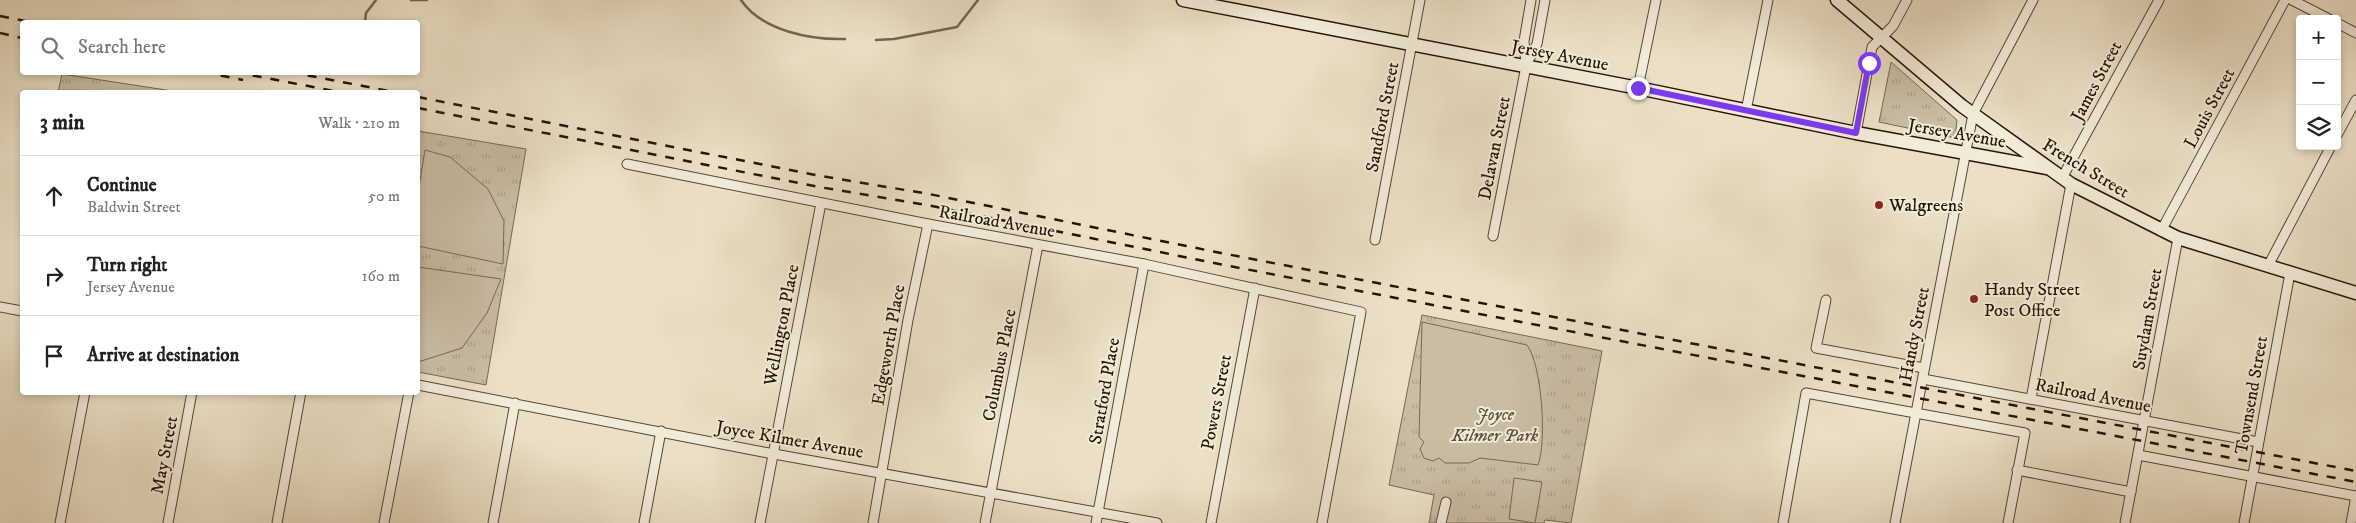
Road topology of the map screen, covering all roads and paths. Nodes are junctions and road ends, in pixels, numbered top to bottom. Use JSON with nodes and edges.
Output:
{"nodes":[{"id":1,"x":1183,"y":0,"type":"edge"},
{"id":2,"x":1420,"y":0,"type":"edge"},
{"id":3,"x":1532,"y":0,"type":"edge"},
{"id":4,"x":1545,"y":0,"type":"edge"},
{"id":5,"x":1656,"y":0,"type":"edge"},
{"id":6,"x":1768,"y":0,"type":"edge"},
{"id":7,"x":1837,"y":0,"type":"edge"},
{"id":8,"x":1907,"y":0,"type":"edge"},
{"id":9,"x":2033,"y":0,"type":"edge"},
{"id":10,"x":2159,"y":0,"type":"edge"},
{"id":11,"x":2285,"y":0,"type":"edge"},
{"id":12,"x":2292,"y":0,"type":"edge"},
{"id":13,"x":2321,"y":15,"type":"edge"},
{"id":14,"x":2341,"y":25,"type":"edge"},
{"id":15,"x":2356,"y":33,"type":"edge"},
{"id":16,"x":1881,"y":37,"type":"junction"},
{"id":17,"x":1412,"y":44,"type":"junction"},
{"id":18,"x":1526,"y":66,"type":"junction"},
{"id":19,"x":1638,"y":88,"type":"junction"},
{"id":20,"x":2356,"y":100,"type":"edge"},
{"id":21,"x":1746,"y":111,"type":"junction"},
{"id":22,"x":1973,"y":114,"type":"junction"},
{"id":23,"x":2341,"y":128,"type":"edge"},
{"id":24,"x":1856,"y":133,"type":"junction"},
{"id":25,"x":2330,"y":150,"type":"edge"},
{"id":26,"x":1965,"y":152,"type":"junction"},
{"id":27,"x":627,"y":164,"type":"dead end"},
{"id":28,"x":2047,"y":168,"type":"junction"},
{"id":29,"x":2067,"y":181,"type":"junction"},
{"id":30,"x":821,"y":203,"type":"junction"},
{"id":31,"x":928,"y":224,"type":"junction"},
{"id":32,"x":2161,"y":231,"type":"junction"},
{"id":33,"x":1493,"y":236,"type":"dead end"},
{"id":34,"x":2178,"y":238,"type":"junction"},
{"id":35,"x":1376,"y":240,"type":"dead end"},
{"id":36,"x":1038,"y":245,"type":"junction"},
{"id":37,"x":1144,"y":264,"type":"junction"},
{"id":38,"x":2268,"y":266,"type":"junction"},
{"id":39,"x":2290,"y":273,"type":"junction"},
{"id":40,"x":1255,"y":288,"type":"junction"},
{"id":41,"x":2356,"y":294,"type":"edge"},
{"id":42,"x":1826,"y":300,"type":"dead end"},
{"id":43,"x":0,"y":307,"type":"edge"},
{"id":44,"x":20,"y":311,"type":"edge"},
{"id":45,"x":1924,"y":368,"type":"junction"},
{"id":46,"x":1922,"y":379,"type":"junction"},
{"id":47,"x":420,"y":385,"type":"edge"},
{"id":48,"x":84,"y":395,"type":"edge"},
{"id":49,"x":191,"y":395,"type":"edge"},
{"id":50,"x":300,"y":395,"type":"edge"},
{"id":51,"x":408,"y":395,"type":"edge"},
{"id":52,"x":2031,"y":399,"type":"junction"},
{"id":53,"x":515,"y":403,"type":"junction"},
{"id":54,"x":1916,"y":412,"type":"junction"},
{"id":55,"x":2145,"y":421,"type":"junction"},
{"id":56,"x":661,"y":431,"type":"junction"},
{"id":57,"x":2258,"y":442,"type":"junction"},
{"id":58,"x":774,"y":453,"type":"junction"},
{"id":59,"x":2138,"y":455,"type":"junction"},
{"id":60,"x":2018,"y":470,"type":"junction"},
{"id":61,"x":882,"y":472,"type":"junction"},
{"id":62,"x":2252,"y":477,"type":"junction"},
{"id":63,"x":991,"y":492,"type":"junction"},
{"id":64,"x":2131,"y":492,"type":"junction"},
{"id":65,"x":2356,"y":496,"type":"edge"},
{"id":66,"x":1446,"y":502,"type":"dead end"},
{"id":67,"x":1098,"y":512,"type":"junction"},
{"id":68,"x":60,"y":523,"type":"edge"},
{"id":69,"x":168,"y":523,"type":"edge"},
{"id":70,"x":276,"y":523,"type":"edge"},
{"id":71,"x":384,"y":523,"type":"edge"},
{"id":72,"x":493,"y":523,"type":"edge"},
{"id":73,"x":644,"y":523,"type":"edge"},
{"id":74,"x":760,"y":523,"type":"edge"},
{"id":75,"x":873,"y":523,"type":"edge"},
{"id":76,"x":985,"y":523,"type":"edge"},
{"id":77,"x":1096,"y":523,"type":"edge"},
{"id":78,"x":1157,"y":523,"type":"edge"},
{"id":79,"x":1211,"y":523,"type":"edge"},
{"id":80,"x":1322,"y":523,"type":"edge"},
{"id":81,"x":1441,"y":523,"type":"edge"},
{"id":82,"x":1783,"y":523,"type":"edge"},
{"id":83,"x":1895,"y":523,"type":"edge"},
{"id":84,"x":2008,"y":523,"type":"edge"},
{"id":85,"x":2125,"y":523,"type":"edge"},
{"id":86,"x":2244,"y":523,"type":"edge"},
{"id":87,"x":2351,"y":523,"type":"edge"}],
"edges":[{"from":1,"to":17,"type":"street","name":"Jersey Avenue"},
{"from":2,"to":17,"type":"street","name":"Sandford Street"},
{"from":3,"to":18,"type":"street","name":"Delavan Street"},
{"from":4,"to":18,"type":"street","name":"Delavan Street"},
{"from":5,"to":19,"type":"street"},
{"from":6,"to":21,"type":"street"},
{"from":7,"to":16,"type":"street","name":"French Street"},
{"from":8,"to":16,"type":"street"},
{"from":9,"to":22,"type":"street","name":"Handy Street"},
{"from":10,"to":29,"type":"street","name":"James Street"},
{"from":11,"to":32,"type":"street","name":"Louis Street"},
{"from":12,"to":13,"type":"street"},
{"from":14,"to":15,"type":"street"},
{"from":16,"to":22,"type":"street","name":"French Street"},
{"from":16,"to":24,"type":"street"},
{"from":17,"to":18,"type":"street","name":"Jersey Avenue"},
{"from":17,"to":35,"type":"street","name":"Sandford Street"},
{"from":18,"to":19,"type":"street","name":"Jersey Avenue"},
{"from":18,"to":33,"type":"street","name":"Delavan Street"},
{"from":19,"to":21,"type":"street","name":"Jersey Avenue"},
{"from":20,"to":23,"type":"street"},
{"from":21,"to":24,"type":"street","name":"Jersey Avenue"},
{"from":22,"to":26,"type":"street","name":"Handy Street"},
{"from":22,"to":28,"type":"street","name":"French Street"},
{"from":24,"to":26,"type":"street","name":"Jersey Avenue"},
{"from":25,"to":38,"type":"street"},
{"from":26,"to":28,"type":"street","name":"Jersey Avenue"},
{"from":26,"to":45,"type":"street","name":"Handy Street"},
{"from":27,"to":30,"type":"street","name":"Railroad Avenue"},
{"from":28,"to":29,"type":"street","name":"French Street"},
{"from":29,"to":32,"type":"street","name":"French Street"},
{"from":29,"to":52,"type":"street","name":"James Street"},
{"from":30,"to":31,"type":"street","name":"Railroad Avenue"},
{"from":30,"to":58,"type":"street","name":"Wellington Place"},
{"from":31,"to":36,"type":"street","name":"Railroad Avenue"},
{"from":31,"to":61,"type":"street","name":"Edgeworth Place"},
{"from":32,"to":34,"type":"street","name":"French Street"},
{"from":34,"to":38,"type":"street","name":"French Street"},
{"from":34,"to":55,"type":"street","name":"Suydam Street"},
{"from":36,"to":37,"type":"street","name":"Railroad Avenue"},
{"from":36,"to":63,"type":"street","name":"Columbus Place"},
{"from":37,"to":40,"type":"street","name":"Railroad Avenue"},
{"from":37,"to":67,"type":"street","name":"Stratford Place"},
{"from":38,"to":39,"type":"street","name":"French Street"},
{"from":39,"to":41,"type":"street","name":"French Street"},
{"from":39,"to":57,"type":"street","name":"Townsend Street"},
{"from":40,"to":79,"type":"street","name":"Powers Street"},
{"from":40,"to":80,"type":"street","name":"Railroad Avenue"},
{"from":42,"to":45,"type":"street"},
{"from":43,"to":44,"type":"street"},
{"from":45,"to":46,"type":"street","name":"Handy Street"},
{"from":46,"to":52,"type":"street","name":"Railroad Avenue"},
{"from":46,"to":54,"type":"street","name":"Handy Street"},
{"from":47,"to":53,"type":"street","name":"Joyce Kilmer Avenue"},
{"from":48,"to":68,"type":"street"},
{"from":49,"to":69,"type":"street","name":"May Street"},
{"from":50,"to":70,"type":"street"},
{"from":51,"to":71,"type":"street"},
{"from":52,"to":55,"type":"street","name":"Railroad Avenue"},
{"from":53,"to":56,"type":"street","name":"Joyce Kilmer Avenue"},
{"from":53,"to":72,"type":"street"},
{"from":54,"to":60,"type":"street"},
{"from":54,"to":82,"type":"street"},
{"from":54,"to":83,"type":"street","name":"Handy Street"},
{"from":55,"to":57,"type":"street","name":"Railroad Avenue"},
{"from":55,"to":59,"type":"street","name":"Suydam Street"},
{"from":56,"to":58,"type":"street","name":"Joyce Kilmer Avenue"},
{"from":56,"to":73,"type":"street"},
{"from":57,"to":62,"type":"street","name":"Townsend Street"},
{"from":58,"to":61,"type":"street","name":"Joyce Kilmer Avenue"},
{"from":58,"to":74,"type":"street","name":"Wellington Place"},
{"from":59,"to":62,"type":"street"},
{"from":59,"to":64,"type":"street","name":"Suydam Street"},
{"from":60,"to":64,"type":"street"},
{"from":60,"to":84,"type":"street"},
{"from":61,"to":63,"type":"street","name":"Joyce Kilmer Avenue"},
{"from":61,"to":75,"type":"street","name":"Edgeworth Place"},
{"from":62,"to":65,"type":"street"},
{"from":62,"to":86,"type":"street","name":"Townsend Street"},
{"from":63,"to":67,"type":"street","name":"Joyce Kilmer Avenue"},
{"from":63,"to":76,"type":"street","name":"Columbus Place"},
{"from":64,"to":85,"type":"street","name":"Suydam Street"},
{"from":65,"to":87,"type":"street"},
{"from":66,"to":81,"type":"street"},
{"from":67,"to":77,"type":"street","name":"Stratford Place"},
{"from":67,"to":78,"type":"street","name":"Joyce Kilmer Avenue"}]}
